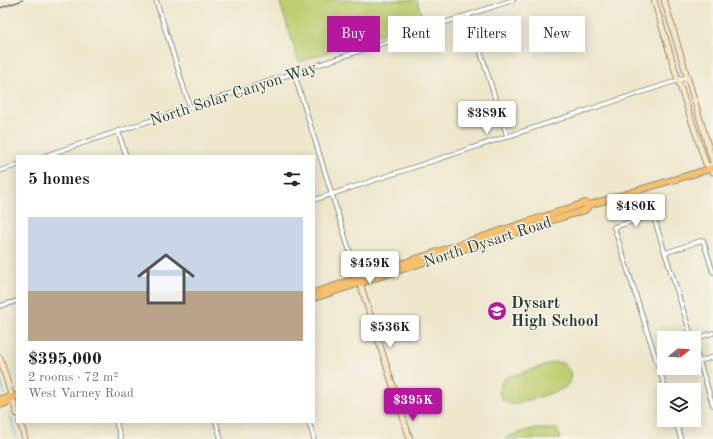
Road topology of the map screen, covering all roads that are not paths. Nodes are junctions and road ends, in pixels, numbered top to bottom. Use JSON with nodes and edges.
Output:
{"nodes":[{"id":1,"x":156,"y":0,"type":"edge"},
{"id":2,"x":513,"y":0,"type":"edge"},
{"id":3,"x":654,"y":0,"type":"edge"},
{"id":4,"x":664,"y":0,"type":"edge"},
{"id":5,"x":469,"y":15,"type":"junction"},
{"id":6,"x":294,"y":73,"type":"junction"},
{"id":7,"x":688,"y":77,"type":"junction"},
{"id":8,"x":678,"y":80,"type":"junction"},
{"id":9,"x":190,"y":108,"type":"junction"},
{"id":10,"x":118,"y":131,"type":"junction"},
{"id":11,"x":507,"y":136,"type":"junction"},
{"id":12,"x":47,"y":155,"type":"edge"},
{"id":13,"x":126,"y":155,"type":"edge"},
{"id":14,"x":16,"y":165,"type":"edge"},
{"id":15,"x":713,"y":169,"type":"edge"},
{"id":16,"x":0,"y":171,"type":"edge"},
{"id":17,"x":332,"y":194,"type":"junction"},
{"id":18,"x":627,"y":194,"type":"junction"},
{"id":19,"x":315,"y":200,"type":"edge"},
{"id":20,"x":587,"y":208,"type":"junction"},
{"id":21,"x":636,"y":220,"type":"junction"},
{"id":22,"x":665,"y":253,"type":"junction"},
{"id":23,"x":713,"y":272,"type":"edge"},
{"id":24,"x":359,"y":280,"type":"junction"},
{"id":25,"x":315,"y":293,"type":"edge"},
{"id":26,"x":315,"y":298,"type":"edge"},
{"id":27,"x":16,"y":301,"type":"edge"},
{"id":28,"x":1,"y":306,"type":"edge"},
{"id":29,"x":691,"y":331,"type":"edge"},
{"id":30,"x":713,"y":333,"type":"edge"},
{"id":31,"x":701,"y":336,"type":"edge"},
{"id":32,"x":713,"y":357,"type":"edge"},
{"id":33,"x":0,"y":358,"type":"edge"},
{"id":34,"x":657,"y":361,"type":"edge"},
{"id":35,"x":701,"y":361,"type":"edge"},
{"id":36,"x":701,"y":368,"type":"edge"},
{"id":37,"x":15,"y":397,"type":"edge"},
{"id":38,"x":0,"y":399,"type":"edge"},
{"id":39,"x":0,"y":405,"type":"edge"},
{"id":40,"x":713,"y":405,"type":"edge"},
{"id":41,"x":20,"y":423,"type":"edge"},
{"id":42,"x":116,"y":423,"type":"edge"},
{"id":43,"x":216,"y":423,"type":"edge"},
{"id":44,"x":309,"y":423,"type":"edge"},
{"id":45,"x":677,"y":427,"type":"edge"},
{"id":46,"x":25,"y":439,"type":"edge"},
{"id":47,"x":121,"y":439,"type":"edge"},
{"id":48,"x":222,"y":439,"type":"edge"},
{"id":49,"x":314,"y":439,"type":"edge"},
{"id":50,"x":410,"y":439,"type":"edge"},
{"id":51,"x":681,"y":439,"type":"edge"}],
"edges":[{"from":1,"to":9,"type":"street"},
{"from":2,"to":5,"type":"street","name":"North Solar Canyon Way"},
{"from":3,"to":8,"type":"main road"},
{"from":4,"to":7,"type":"main road"},
{"from":5,"to":6,"type":"street","name":"North Solar Canyon Way"},
{"from":5,"to":11,"type":"street"},
{"from":6,"to":9,"type":"street","name":"North Solar Canyon Way"},
{"from":6,"to":17,"type":"street"},
{"from":7,"to":8,"type":"street"},
{"from":7,"to":15,"type":"main road"},
{"from":8,"to":11,"type":"street"},
{"from":8,"to":15,"type":"main road"},
{"from":9,"to":10,"type":"street","name":"North Solar Canyon Way"},
{"from":10,"to":12,"type":"street","name":"North Solar Canyon Way"},
{"from":10,"to":13,"type":"street"},
{"from":11,"to":17,"type":"street"},
{"from":14,"to":16,"type":"street"},
{"from":15,"to":18,"type":"main road","name":"North Dysart Road"},
{"from":17,"to":19,"type":"street"},
{"from":17,"to":24,"type":"street"},
{"from":18,"to":20,"type":"main road","name":"North Dysart Road"},
{"from":18,"to":21,"type":"street"},
{"from":20,"to":24,"type":"main road","name":"North Dysart Road"},
{"from":20,"to":24,"type":"main road","name":"North Dysart Road"},
{"from":21,"to":22,"type":"street"},
{"from":21,"to":34,"type":"street"},
{"from":22,"to":23,"type":"street"},
{"from":22,"to":29,"type":"street"},
{"from":24,"to":25,"type":"main road","name":"North Dysart Road"},
{"from":24,"to":26,"type":"main road","name":"North Dysart Road"},
{"from":24,"to":50,"type":"main road"},
{"from":27,"to":28,"type":"street"},
{"from":30,"to":31,"type":"street"},
{"from":32,"to":35,"type":"street"},
{"from":33,"to":37,"type":"main road"},
{"from":36,"to":40,"type":"street"},
{"from":37,"to":38,"type":"main road"},
{"from":37,"to":39,"type":"main road"},
{"from":41,"to":46,"type":"main road"},
{"from":42,"to":47,"type":"street"},
{"from":43,"to":48,"type":"street"},
{"from":44,"to":49,"type":"street"},
{"from":45,"to":51,"type":"street"}]}
